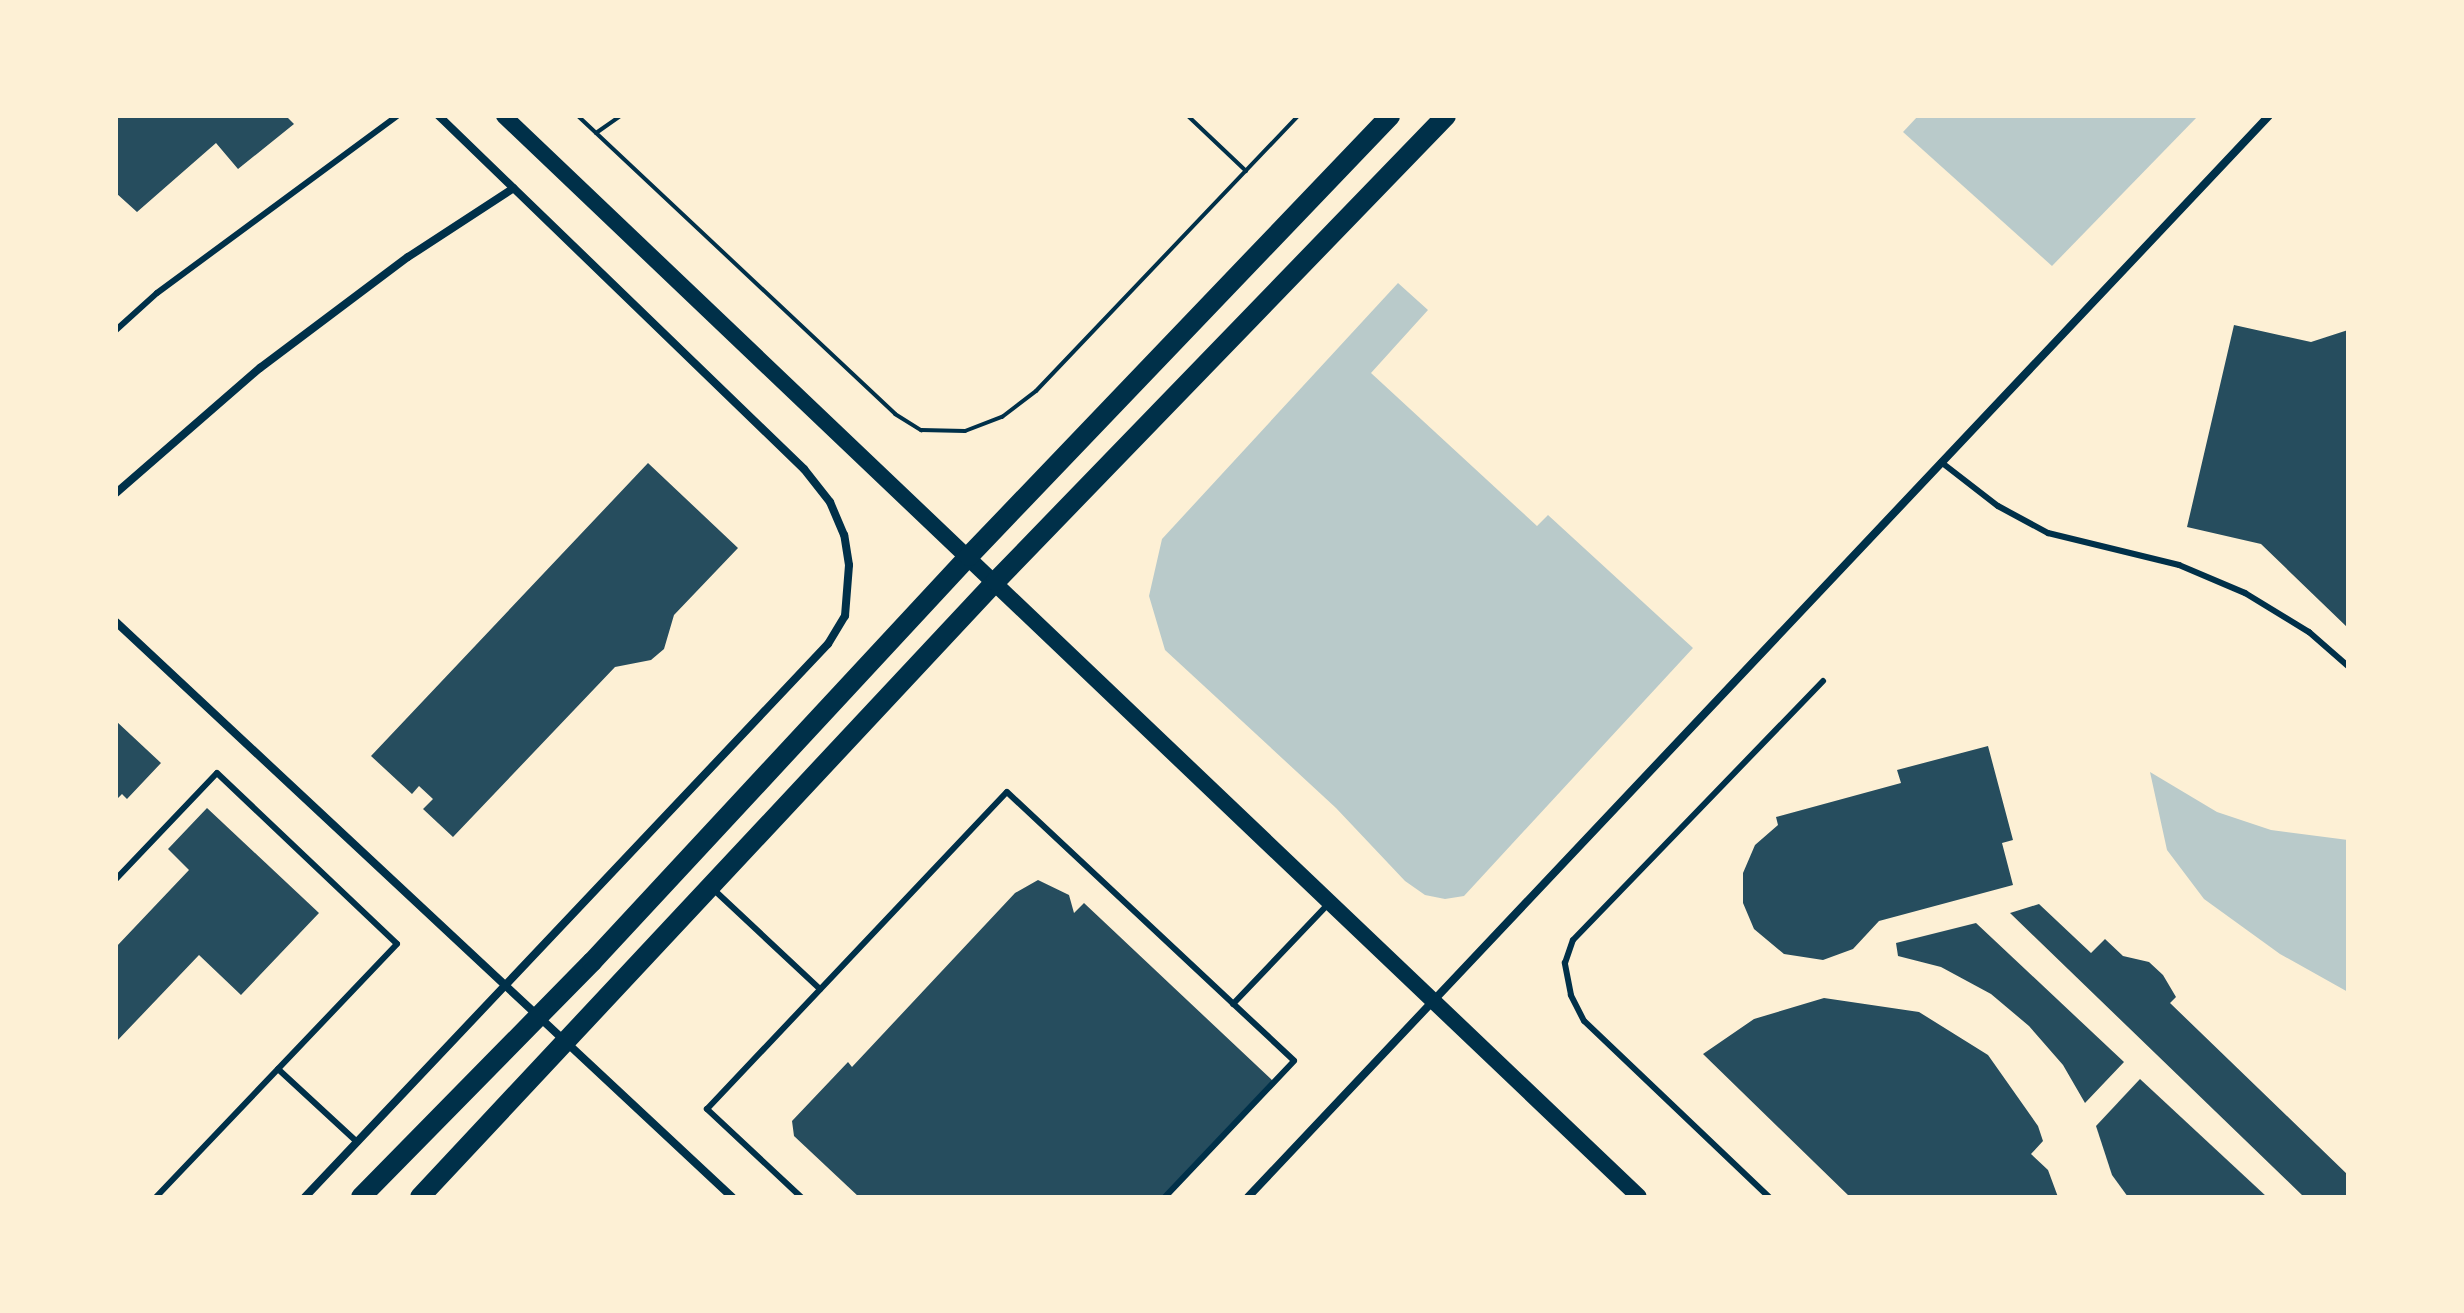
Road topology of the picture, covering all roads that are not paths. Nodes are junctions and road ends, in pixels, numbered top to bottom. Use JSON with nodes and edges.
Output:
{"nodes":[{"id":1,"x":397,"y":116,"type":"edge"},
{"id":2,"x":439,"y":116,"type":"edge"},
{"id":3,"x":504,"y":116,"type":"edge"},
{"id":4,"x":1390,"y":116,"type":"edge"},
{"id":5,"x":1446,"y":116,"type":"edge"},
{"id":6,"x":2269,"y":116,"type":"edge"},
{"id":7,"x":514,"y":188,"type":"junction"},
{"id":8,"x":116,"y":330,"type":"edge"},
{"id":9,"x":1941,"y":462,"type":"junction"},
{"id":10,"x":116,"y":493,"type":"edge"},
{"id":11,"x":969,"y":556,"type":"junction"},
{"id":12,"x":996,"y":581,"type":"junction"},
{"id":13,"x":116,"y":622,"type":"edge"},
{"id":14,"x":2348,"y":666,"type":"edge"},
{"id":15,"x":1823,"y":681,"type":"dead end"},
{"id":16,"x":116,"y":879,"type":"edge"},
{"id":17,"x":710,"y":886,"type":"junction"},
{"id":18,"x":1330,"y":902,"type":"junction"},
{"id":19,"x":506,"y":984,"type":"junction"},
{"id":20,"x":820,"y":989,"type":"junction"},
{"id":21,"x":1432,"y":1000,"type":"junction"},
{"id":22,"x":1233,"y":1004,"type":"junction"},
{"id":23,"x":539,"y":1015,"type":"junction"},
{"id":24,"x":565,"y":1040,"type":"junction"},
{"id":25,"x":278,"y":1069,"type":"junction"},
{"id":26,"x":357,"y":1142,"type":"junction"},
{"id":27,"x":156,"y":1197,"type":"edge"},
{"id":28,"x":305,"y":1197,"type":"edge"},
{"id":29,"x":361,"y":1197,"type":"edge"},
{"id":30,"x":420,"y":1197,"type":"edge"},
{"id":31,"x":732,"y":1197,"type":"edge"},
{"id":32,"x":801,"y":1197,"type":"edge"},
{"id":33,"x":1165,"y":1197,"type":"edge"},
{"id":34,"x":1248,"y":1197,"type":"edge"},
{"id":35,"x":1639,"y":1197,"type":"edge"},
{"id":36,"x":1769,"y":1197,"type":"edge"}],
"edges":[{"from":1,"to":8,"type":"lane"},
{"from":2,"to":7,"type":"street"},
{"from":3,"to":11,"type":"main road"},
{"from":4,"to":11,"type":"main road"},
{"from":5,"to":12,"type":"main road"},
{"from":6,"to":9,"type":"street"},
{"from":7,"to":10,"type":"street"},
{"from":7,"to":19,"type":"street"},
{"from":9,"to":14,"type":"lane"},
{"from":9,"to":21,"type":"street"},
{"from":11,"to":12,"type":"main road"},
{"from":11,"to":23,"type":"main road"},
{"from":12,"to":17,"type":"main road"},
{"from":12,"to":18,"type":"main road"},
{"from":13,"to":19,"type":"street"},
{"from":15,"to":36,"type":"lane"},
{"from":16,"to":25,"type":"lane"},
{"from":17,"to":20,"type":"lane"},
{"from":17,"to":24,"type":"main road"},
{"from":18,"to":21,"type":"main road"},
{"from":18,"to":22,"type":"lane"},
{"from":19,"to":23,"type":"street"},
{"from":19,"to":26,"type":"street"},
{"from":20,"to":22,"type":"lane"},
{"from":20,"to":32,"type":"lane"},
{"from":21,"to":34,"type":"street"},
{"from":21,"to":35,"type":"main road"},
{"from":22,"to":33,"type":"lane"},
{"from":23,"to":24,"type":"street"},
{"from":23,"to":29,"type":"main road"},
{"from":24,"to":30,"type":"main road"},
{"from":24,"to":31,"type":"street"},
{"from":25,"to":26,"type":"lane"},
{"from":25,"to":27,"type":"lane"},
{"from":26,"to":28,"type":"street"}]}
